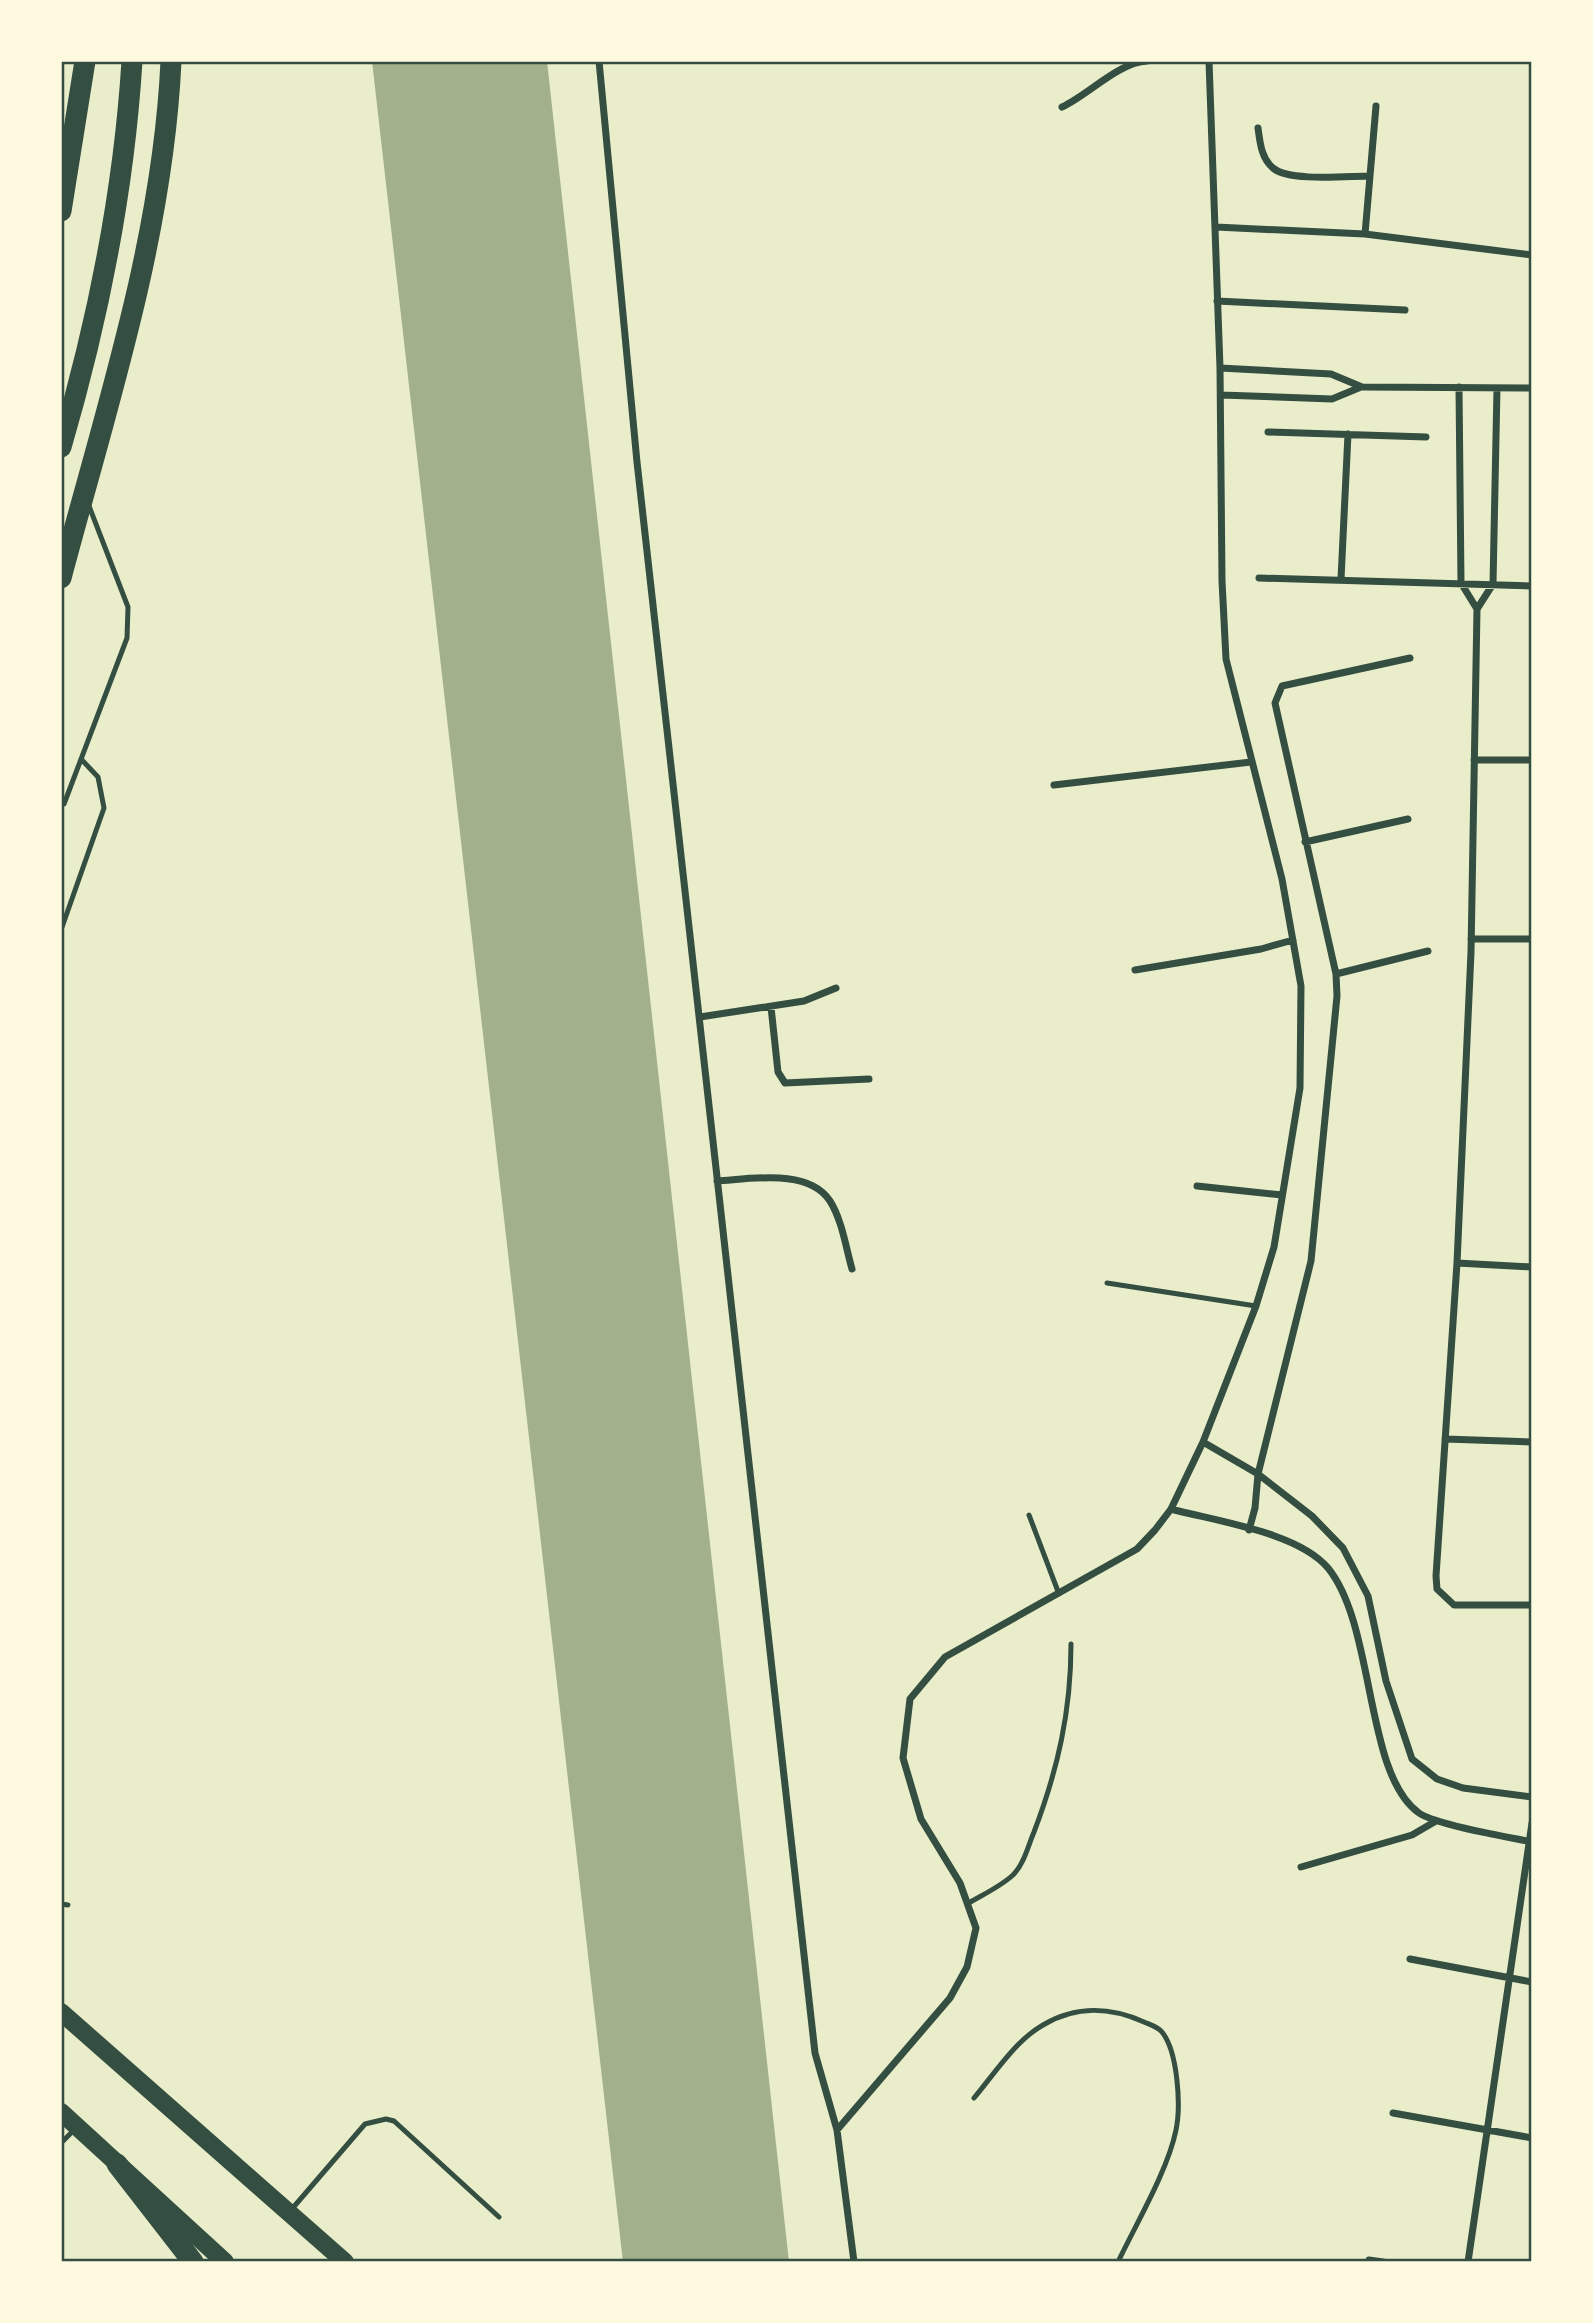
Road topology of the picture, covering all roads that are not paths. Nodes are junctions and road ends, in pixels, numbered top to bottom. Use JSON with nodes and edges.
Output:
{"nodes":[{"id":1,"x":85,"y":61,"type":"edge"},
{"id":2,"x":132,"y":61,"type":"edge"},
{"id":3,"x":171,"y":61,"type":"edge"},
{"id":4,"x":599,"y":61,"type":"edge"},
{"id":5,"x":1147,"y":61,"type":"edge"},
{"id":6,"x":1209,"y":61,"type":"edge"},
{"id":7,"x":1376,"y":106,"type":"dead end"},
{"id":8,"x":1062,"y":107,"type":"dead end"},
{"id":9,"x":1258,"y":128,"type":"dead end"},
{"id":10,"x":1370,"y":176,"type":"junction"},
{"id":11,"x":61,"y":211,"type":"edge"},
{"id":12,"x":1216,"y":226,"type":"junction"},
{"id":13,"x":1366,"y":234,"type":"junction"},
{"id":14,"x":1532,"y":255,"type":"edge"},
{"id":15,"x":1217,"y":301,"type":"junction"},
{"id":16,"x":1405,"y":310,"type":"dead end"},
{"id":17,"x":1220,"y":368,"type":"junction"},
{"id":18,"x":1362,"y":387,"type":"junction"},
{"id":19,"x":1459,"y":387,"type":"junction"},
{"id":20,"x":1497,"y":388,"type":"junction"},
{"id":21,"x":1532,"y":388,"type":"edge"},
{"id":22,"x":1221,"y":395,"type":"junction"},
{"id":23,"x":1268,"y":432,"type":"dead end"},
{"id":24,"x":1348,"y":434,"type":"junction"},
{"id":25,"x":1426,"y":437,"type":"dead end"},
{"id":26,"x":61,"y":447,"type":"edge"},
{"id":27,"x":84,"y":493,"type":"junction"},
{"id":28,"x":61,"y":578,"type":"edge"},
{"id":29,"x":1259,"y":578,"type":"dead end"},
{"id":30,"x":1341,"y":579,"type":"junction"},
{"id":31,"x":1461,"y":583,"type":"junction"},
{"id":32,"x":1493,"y":584,"type":"junction"},
{"id":33,"x":1532,"y":586,"type":"edge"},
{"id":34,"x":1477,"y":609,"type":"junction"},
{"id":35,"x":1410,"y":658,"type":"dead end"},
{"id":36,"x":81,"y":759,"type":"junction"},
{"id":37,"x":1474,"y":760,"type":"junction"},
{"id":38,"x":1532,"y":760,"type":"edge"},
{"id":39,"x":1251,"y":762,"type":"junction"},
{"id":40,"x":1054,"y":785,"type":"dead end"},
{"id":41,"x":61,"y":805,"type":"edge"},
{"id":42,"x":1408,"y":818,"type":"dead end"},
{"id":43,"x":1306,"y":842,"type":"junction"},
{"id":44,"x":61,"y":930,"type":"edge"},
{"id":45,"x":1471,"y":939,"type":"junction"},
{"id":46,"x":1532,"y":939,"type":"edge"},
{"id":47,"x":1293,"y":940,"type":"junction"},
{"id":48,"x":1428,"y":951,"type":"dead end"},
{"id":49,"x":1135,"y":970,"type":"dead end"},
{"id":50,"x":1336,"y":974,"type":"junction"},
{"id":51,"x":836,"y":988,"type":"dead end"},
{"id":52,"x":771,"y":1007,"type":"junction"},
{"id":53,"x":700,"y":1017,"type":"junction"},
{"id":54,"x":869,"y":1079,"type":"dead end"},
{"id":55,"x":717,"y":1181,"type":"junction"},
{"id":56,"x":1197,"y":1186,"type":"dead end"},
{"id":57,"x":1282,"y":1195,"type":"junction"},
{"id":58,"x":1457,"y":1263,"type":"junction"},
{"id":59,"x":1532,"y":1268,"type":"edge"},
{"id":60,"x":852,"y":1269,"type":"dead end"},
{"id":61,"x":1107,"y":1283,"type":"dead end"},
{"id":62,"x":1256,"y":1306,"type":"junction"},
{"id":63,"x":1446,"y":1439,"type":"junction"},
{"id":64,"x":1532,"y":1442,"type":"edge"},
{"id":65,"x":1203,"y":1443,"type":"junction"},
{"id":66,"x":1258,"y":1474,"type":"junction"},
{"id":67,"x":1171,"y":1509,"type":"junction"},
{"id":68,"x":1029,"y":1515,"type":"dead end"},
{"id":69,"x":1250,"y":1530,"type":"junction"},
{"id":70,"x":1059,"y":1594,"type":"junction"},
{"id":71,"x":1532,"y":1605,"type":"edge"},
{"id":72,"x":1071,"y":1644,"type":"dead end"},
{"id":73,"x":1532,"y":1797,"type":"edge"},
{"id":74,"x":1436,"y":1821,"type":"junction"},
{"id":75,"x":1532,"y":1823,"type":"edge"},
{"id":76,"x":1531,"y":1842,"type":"edge"},
{"id":77,"x":1301,"y":1867,"type":"dead end"},
{"id":78,"x":968,"y":1904,"type":"junction"},
{"id":79,"x":1410,"y":1959,"type":"dead end"},
{"id":80,"x":1510,"y":1979,"type":"junction"},
{"id":81,"x":1532,"y":1982,"type":"edge"},
{"id":82,"x":61,"y":2012,"type":"edge"},
{"id":83,"x":974,"y":2098,"type":"dead end"},
{"id":84,"x":61,"y":2112,"type":"edge"},
{"id":85,"x":1393,"y":2113,"type":"dead end"},
{"id":86,"x":77,"y":2126,"type":"junction"},
{"id":87,"x":837,"y":2130,"type":"junction"},
{"id":88,"x":1487,"y":2132,"type":"junction"},
{"id":89,"x":1532,"y":2138,"type":"edge"},
{"id":90,"x":61,"y":2143,"type":"edge"},
{"id":91,"x":117,"y":2164,"type":"junction"},
{"id":92,"x":289,"y":2213,"type":"junction"},
{"id":93,"x":499,"y":2217,"type":"dead end"},
{"id":94,"x":1369,"y":2260,"type":"dead end"},
{"id":95,"x":193,"y":2262,"type":"edge"},
{"id":96,"x":225,"y":2262,"type":"edge"},
{"id":97,"x":345,"y":2262,"type":"edge"},
{"id":98,"x":854,"y":2262,"type":"edge"},
{"id":99,"x":1118,"y":2262,"type":"edge"},
{"id":100,"x":1383,"y":2262,"type":"edge"},
{"id":101,"x":1468,"y":2262,"type":"edge"}],
"edges":[{"from":1,"to":11,"type":"highway"},
{"from":2,"to":26,"type":"highway"},
{"from":3,"to":27,"type":"highway"},
{"from":4,"to":53,"type":"street"},
{"from":5,"to":8,"type":"street"},
{"from":6,"to":12,"type":"street"},
{"from":7,"to":10,"type":"street"},
{"from":9,"to":10,"type":"street"},
{"from":10,"to":13,"type":"street"},
{"from":12,"to":13,"type":"street"},
{"from":12,"to":15,"type":"street"},
{"from":13,"to":14,"type":"street"},
{"from":15,"to":16,"type":"street"},
{"from":15,"to":17,"type":"street"},
{"from":17,"to":18,"type":"street"},
{"from":17,"to":22,"type":"street"},
{"from":18,"to":19,"type":"street"},
{"from":18,"to":22,"type":"street"},
{"from":19,"to":20,"type":"street"},
{"from":19,"to":31,"type":"street"},
{"from":20,"to":21,"type":"street"},
{"from":20,"to":32,"type":"street"},
{"from":22,"to":39,"type":"street"},
{"from":23,"to":24,"type":"street"},
{"from":24,"to":25,"type":"street"},
{"from":24,"to":30,"type":"street"},
{"from":27,"to":28,"type":"highway"},
{"from":27,"to":36,"type":"lane"},
{"from":29,"to":30,"type":"street"},
{"from":30,"to":31,"type":"street"},
{"from":31,"to":32,"type":"street"},
{"from":31,"to":34,"type":"street"},
{"from":32,"to":33,"type":"street"},
{"from":32,"to":34,"type":"street"},
{"from":34,"to":37,"type":"street"},
{"from":35,"to":43,"type":"street"},
{"from":36,"to":41,"type":"lane"},
{"from":36,"to":44,"type":"lane"},
{"from":37,"to":38,"type":"street"},
{"from":37,"to":45,"type":"street"},
{"from":39,"to":40,"type":"street"},
{"from":39,"to":47,"type":"street"},
{"from":42,"to":43,"type":"street"},
{"from":43,"to":50,"type":"street"},
{"from":45,"to":46,"type":"street"},
{"from":45,"to":58,"type":"street"},
{"from":47,"to":49,"type":"street"},
{"from":47,"to":57,"type":"street"},
{"from":48,"to":50,"type":"street"},
{"from":50,"to":66,"type":"street"},
{"from":51,"to":52,"type":"street"},
{"from":52,"to":53,"type":"street"},
{"from":52,"to":54,"type":"street"},
{"from":53,"to":55,"type":"street"},
{"from":55,"to":60,"type":"street"},
{"from":55,"to":87,"type":"street"},
{"from":56,"to":57,"type":"street"},
{"from":57,"to":62,"type":"street"},
{"from":58,"to":59,"type":"street"},
{"from":58,"to":63,"type":"street"},
{"from":61,"to":62,"type":"lane"},
{"from":62,"to":65,"type":"street"},
{"from":63,"to":64,"type":"street"},
{"from":63,"to":71,"type":"street"},
{"from":65,"to":66,"type":"street"},
{"from":65,"to":67,"type":"street"},
{"from":66,"to":69,"type":"street"},
{"from":66,"to":73,"type":"street"},
{"from":67,"to":69,"type":"street"},
{"from":67,"to":70,"type":"street"},
{"from":68,"to":70,"type":"lane"},
{"from":69,"to":74,"type":"street"},
{"from":70,"to":78,"type":"street"},
{"from":72,"to":78,"type":"lane"},
{"from":74,"to":76,"type":"street"},
{"from":74,"to":77,"type":"street"},
{"from":75,"to":76,"type":"street"},
{"from":76,"to":80,"type":"street"},
{"from":78,"to":87,"type":"street"},
{"from":79,"to":80,"type":"street"},
{"from":80,"to":81,"type":"street"},
{"from":80,"to":88,"type":"street"},
{"from":82,"to":92,"type":"main road"},
{"from":83,"to":99,"type":"lane"},
{"from":84,"to":86,"type":"main road"},
{"from":85,"to":88,"type":"street"},
{"from":86,"to":90,"type":"lane"},
{"from":86,"to":91,"type":"main road"},
{"from":87,"to":98,"type":"street"},
{"from":88,"to":89,"type":"street"},
{"from":88,"to":101,"type":"street"},
{"from":91,"to":95,"type":"highway"},
{"from":91,"to":96,"type":"main road"},
{"from":92,"to":93,"type":"lane"},
{"from":92,"to":97,"type":"main road"},
{"from":94,"to":100,"type":"street"}]}
